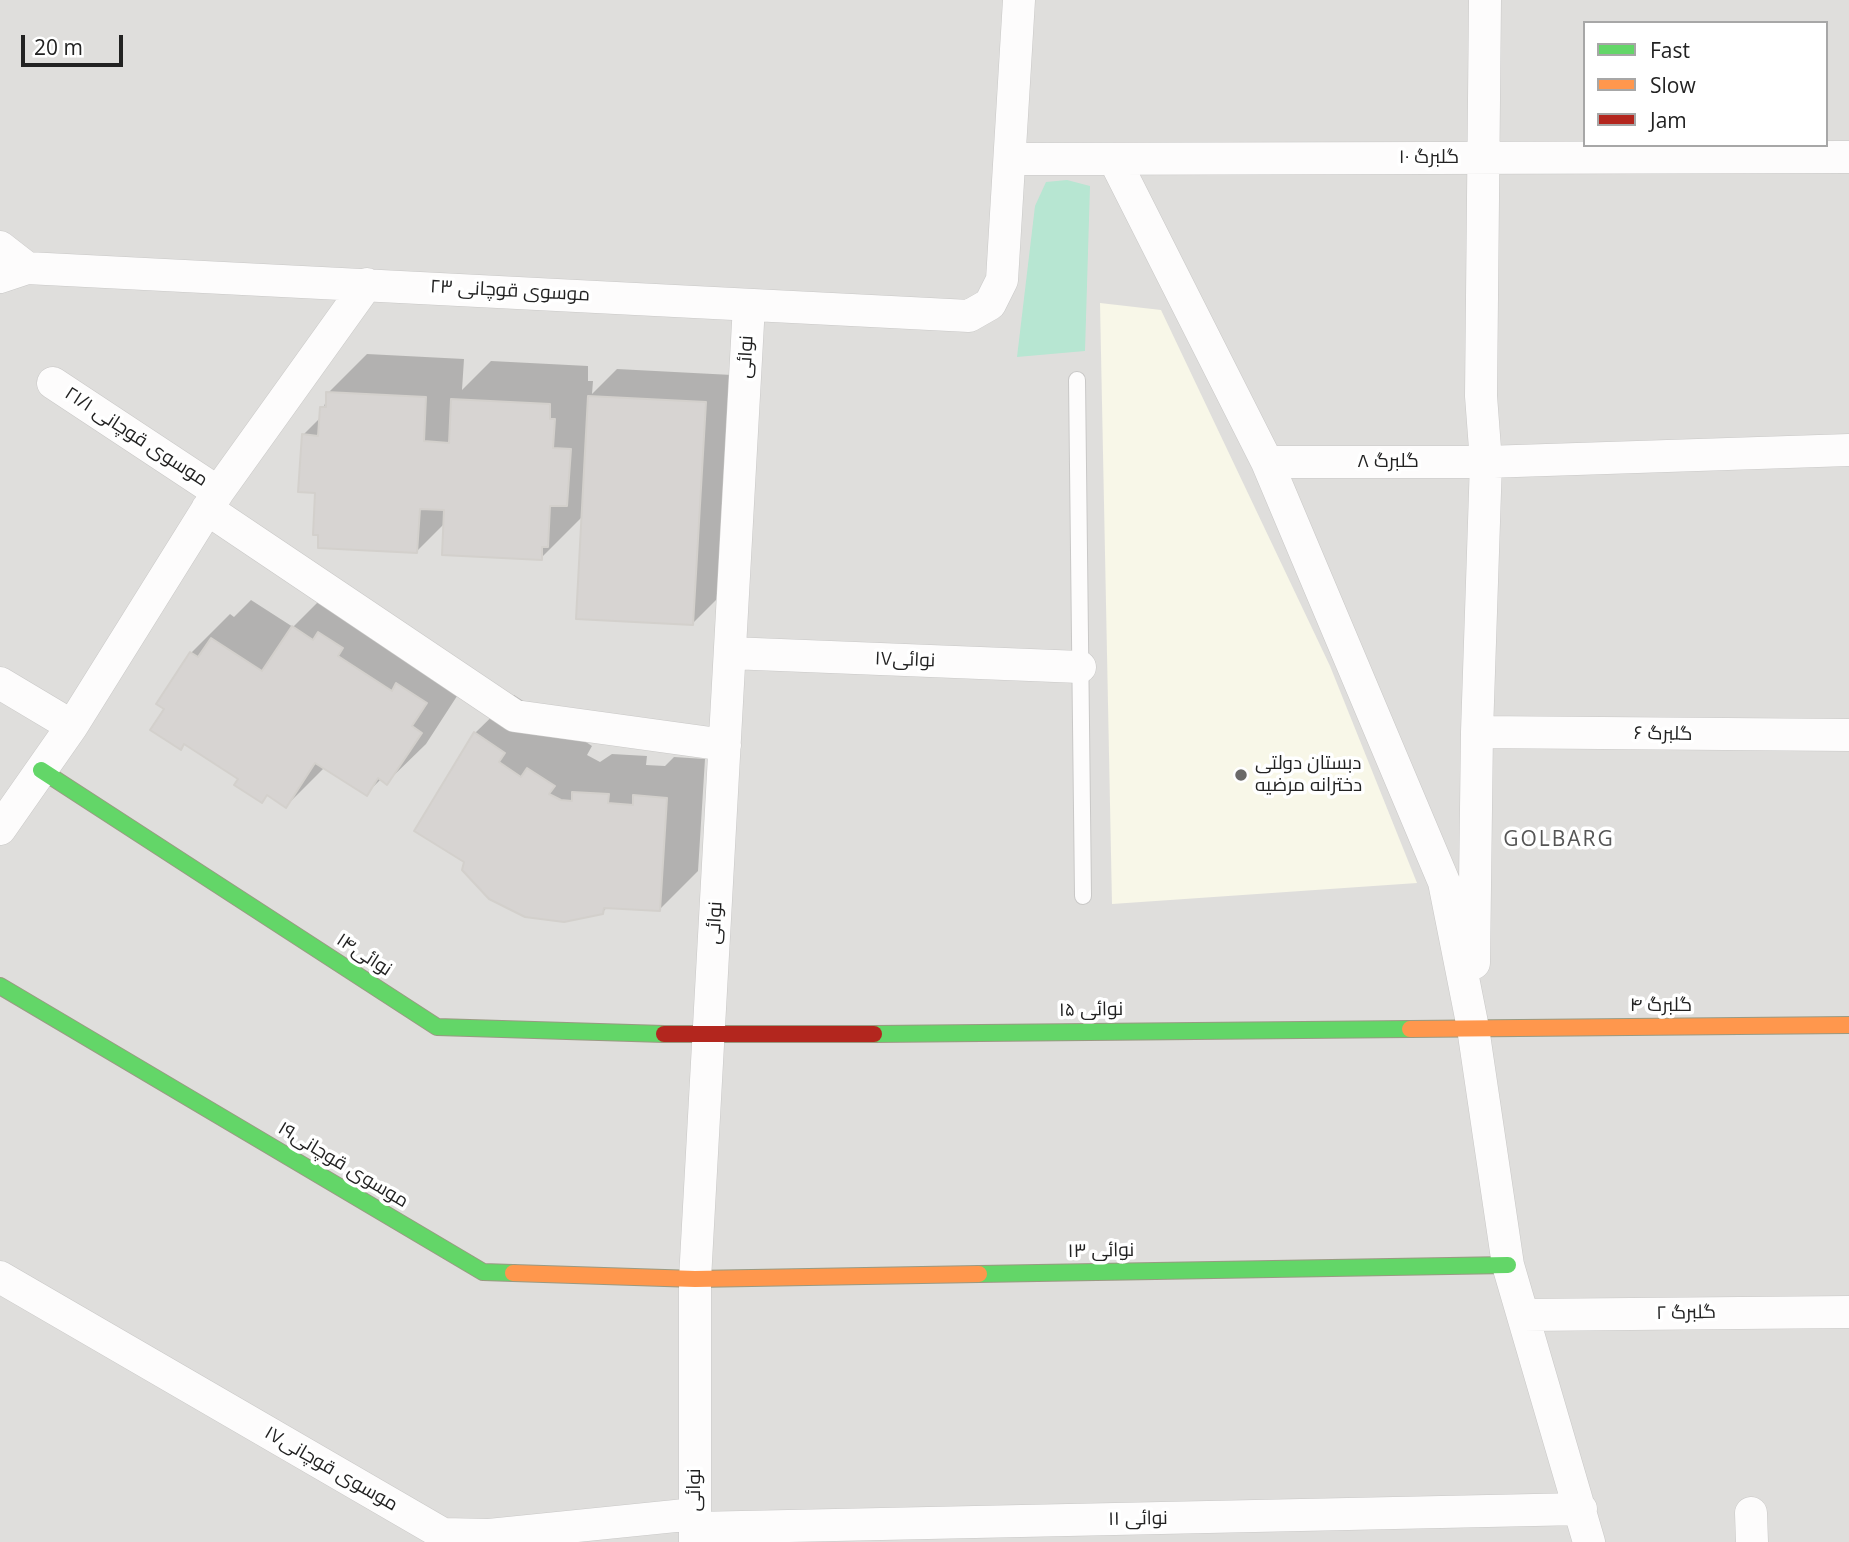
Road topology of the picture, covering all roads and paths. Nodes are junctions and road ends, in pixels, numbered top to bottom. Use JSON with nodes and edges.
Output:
{"nodes":[{"id":1,"x":1019,"y":0,"type":"edge"},
{"id":2,"x":1485,"y":0,"type":"edge"},
{"id":3,"x":1483,"y":157,"type":"junction"},
{"id":4,"x":1849,"y":157,"type":"edge"},
{"id":5,"x":1010,"y":159,"type":"junction"},
{"id":6,"x":1114,"y":159,"type":"junction"},
{"id":7,"x":0,"y":247,"type":"edge"},
{"id":8,"x":13,"y":272,"type":"edge"},
{"id":9,"x":367,"y":284,"type":"junction"},
{"id":10,"x":749,"y":304,"type":"junction"},
{"id":11,"x":1077,"y":380,"type":"dead end"},
{"id":12,"x":53,"y":383,"type":"dead end"},
{"id":13,"x":1849,"y":450,"type":"edge"},
{"id":14,"x":1267,"y":462,"type":"junction"},
{"id":15,"x":1486,"y":462,"type":"junction"},
{"id":16,"x":213,"y":500,"type":"junction"},
{"id":17,"x":730,"y":653,"type":"junction"},
{"id":18,"x":1080,"y":667,"type":"junction"},
{"id":19,"x":0,"y":683,"type":"edge"},
{"id":20,"x":72,"y":726,"type":"junction"},
{"id":21,"x":1477,"y":732,"type":"junction"},
{"id":22,"x":1849,"y":735,"type":"edge"},
{"id":23,"x":725,"y":745,"type":"junction"},
{"id":24,"x":41,"y":770,"type":"junction"},
{"id":25,"x":0,"y":829,"type":"edge"},
{"id":26,"x":1083,"y":896,"type":"dead end"},
{"id":27,"x":0,"y":986,"type":"edge"},
{"id":28,"x":1849,"y":1025,"type":"edge"},
{"id":29,"x":1473,"y":1028,"type":"junction"},
{"id":30,"x":709,"y":1035,"type":"junction"},
{"id":31,"x":1508,"y":1265,"type":"junction"},
{"id":32,"x":0,"y":1277,"type":"edge"},
{"id":33,"x":695,"y":1279,"type":"junction"},
{"id":34,"x":1849,"y":1312,"type":"edge"},
{"id":35,"x":1523,"y":1315,"type":"junction"},
{"id":36,"x":1580,"y":1509,"type":"junction"},
{"id":37,"x":695,"y":1528,"type":"edge"},
{"id":38,"x":1589,"y":1542,"type":"edge"}],
"edges":[{"from":1,"to":5,"type":"street"},
{"from":2,"to":3,"type":"street"},
{"from":3,"to":4,"type":"street","name":"گلبرگ ۱۰"},
{"from":3,"to":6,"type":"street","name":"گلبرگ ۱۰"},
{"from":3,"to":15,"type":"street"},
{"from":5,"to":6,"type":"street","name":"گلبرگ ۱۰"},
{"from":5,"to":10,"type":"street","name":"موسوی قوچانی ۲۳"},
{"from":6,"to":14,"type":"street"},
{"from":7,"to":8,"type":"street","name":"موسوی قوچانی ۲۳"},
{"from":8,"to":9,"type":"street","name":"موسوی قوچانی ۲۳"},
{"from":9,"to":10,"type":"street","name":"موسوی قوچانی ۲۳"},
{"from":9,"to":16,"type":"street"},
{"from":10,"to":17,"type":"street","name":"نوائی"},
{"from":11,"to":18,"type":"lane"},
{"from":12,"to":16,"type":"street","name":"موسوی قوچانی ۲۱/۱"},
{"from":13,"to":15,"type":"street","name":"گلبرگ ۸"},
{"from":14,"to":15,"type":"street","name":"گلبرگ ۸"},
{"from":14,"to":29,"type":"street"},
{"from":15,"to":21,"type":"street"},
{"from":16,"to":20,"type":"street"},
{"from":16,"to":23,"type":"street","name":"موسوی قوچانی ۲۱/۱"},
{"from":17,"to":18,"type":"street","name":"نوائی۱۷"},
{"from":17,"to":23,"type":"street","name":"نوائی"},
{"from":18,"to":26,"type":"lane"},
{"from":19,"to":20,"type":"street"},
{"from":20,"to":24,"type":"street"},
{"from":21,"to":22,"type":"street","name":"گلبرگ ۶"},
{"from":21,"to":29,"type":"street"},
{"from":23,"to":30,"type":"street","name":"نوائی"},
{"from":24,"to":25,"type":"street"},
{"from":24,"to":30,"type":"street","name":"نوائی۱۴"},
{"from":27,"to":33,"type":"street","name":"موسوی قوچانی۱۹"},
{"from":28,"to":29,"type":"street","name":"گلبرگ ۴"},
{"from":29,"to":30,"type":"street","name":"نوائی ۱۵"},
{"from":29,"to":31,"type":"street"},
{"from":30,"to":33,"type":"street","name":"نوائی"},
{"from":31,"to":33,"type":"street","name":"نوائی ۱۳"},
{"from":31,"to":35,"type":"street"},
{"from":32,"to":37,"type":"street","name":"موسوی قوچانی۱۷"},
{"from":33,"to":37,"type":"street","name":"نوائی"},
{"from":34,"to":35,"type":"street","name":"گلبرگ ۲"},
{"from":35,"to":36,"type":"street"},
{"from":36,"to":37,"type":"street","name":"نوائی ۱۱"},
{"from":36,"to":38,"type":"street"}]}
